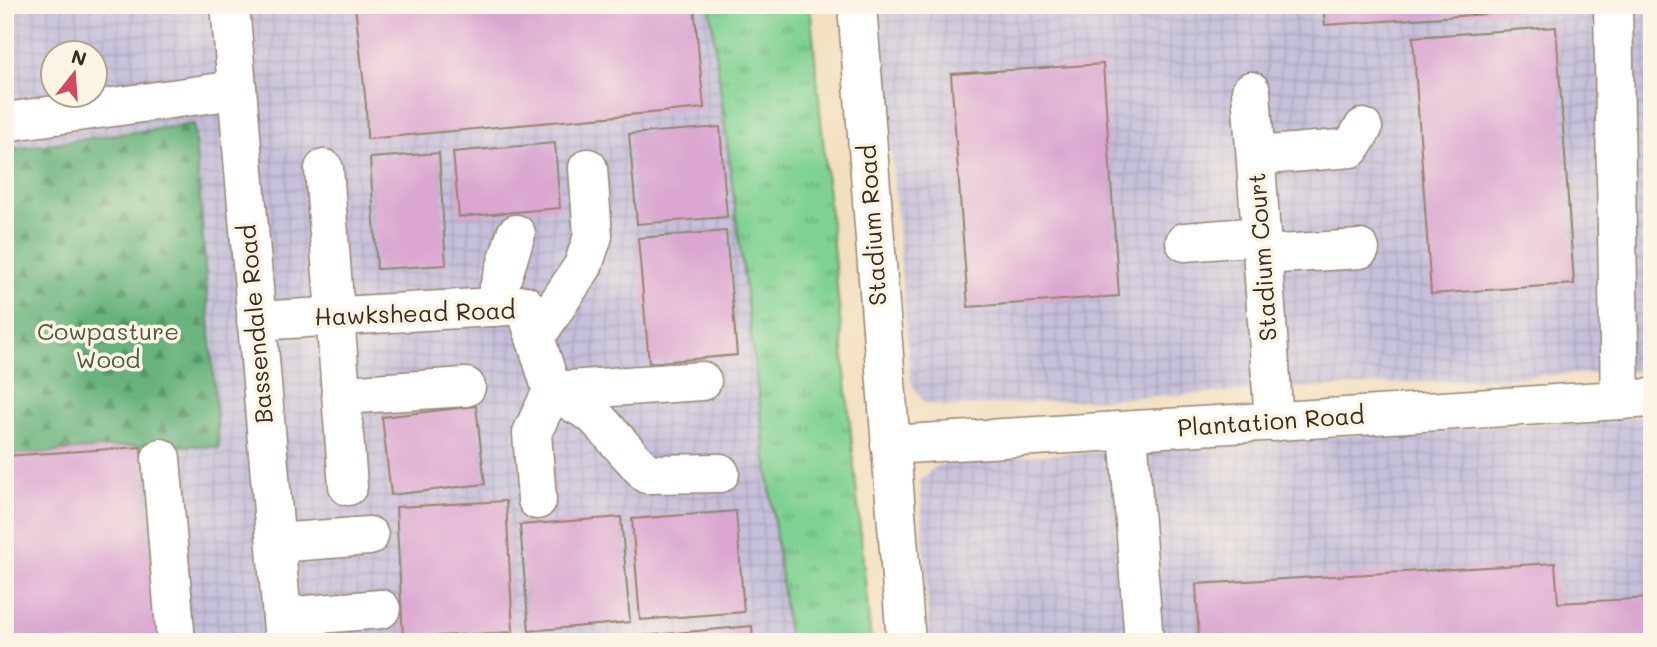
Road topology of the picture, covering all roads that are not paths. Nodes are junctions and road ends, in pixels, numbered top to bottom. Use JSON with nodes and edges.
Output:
{"nodes":[{"id":1,"x":230,"y":5,"type":"edge"},
{"id":2,"x":857,"y":5,"type":"edge"},
{"id":3,"x":1613,"y":5,"type":"edge"},
{"id":4,"x":236,"y":90,"type":"junction"},
{"id":5,"x":1251,"y":91,"type":"dead end"},
{"id":6,"x":5,"y":122,"type":"edge"},
{"id":7,"x":1363,"y":128,"type":"dead end"},
{"id":8,"x":1256,"y":156,"type":"junction"},
{"id":9,"x":588,"y":167,"type":"dead end"},
{"id":10,"x":324,"y":169,"type":"dead end"},
{"id":11,"x":516,"y":233,"type":"dead end"},
{"id":12,"x":1185,"y":242,"type":"dead end"},
{"id":13,"x":1262,"y":246,"type":"junction"},
{"id":14,"x":1360,"y":249,"type":"dead end"},
{"id":15,"x":493,"y":307,"type":"junction"},
{"id":16,"x":336,"y":316,"type":"junction"},
{"id":17,"x":256,"y":321,"type":"junction"},
{"id":18,"x":535,"y":338,"type":"junction"},
{"id":19,"x":702,"y":381,"type":"dead end"},
{"id":20,"x":466,"y":387,"type":"dead end"},
{"id":21,"x":552,"y":391,"type":"junction"},
{"id":22,"x":342,"y":395,"type":"junction"},
{"id":23,"x":1636,"y":399,"type":"edge"},
{"id":24,"x":1274,"y":422,"type":"junction"},
{"id":25,"x":1128,"y":431,"type":"junction"},
{"id":26,"x":890,"y":445,"type":"junction"},
{"id":27,"x":161,"y":458,"type":"dead end"},
{"id":28,"x":720,"y":472,"type":"dead end"},
{"id":29,"x":348,"y":486,"type":"dead end"},
{"id":30,"x":537,"y":500,"type":"dead end"},
{"id":31,"x":369,"y":536,"type":"dead end"},
{"id":32,"x":276,"y":543,"type":"junction"},
{"id":33,"x":381,"y":609,"type":"dead end"},
{"id":34,"x":283,"y":629,"type":"edge"},
{"id":35,"x":176,"y":642,"type":"edge"},
{"id":36,"x":906,"y":642,"type":"edge"},
{"id":37,"x":1144,"y":642,"type":"edge"}],
"edges":[{"from":1,"to":4,"type":"street","name":"Bassendale Road"},
{"from":2,"to":26,"type":"street","name":"Stadium Road"},
{"from":3,"to":23,"type":"street"},
{"from":4,"to":6,"type":"street"},
{"from":4,"to":17,"type":"street","name":"Bassendale Road"},
{"from":5,"to":8,"type":"street","name":"Stadium Court"},
{"from":7,"to":8,"type":"street"},
{"from":8,"to":13,"type":"street","name":"Stadium Court"},
{"from":9,"to":18,"type":"street"},
{"from":10,"to":16,"type":"street"},
{"from":11,"to":15,"type":"street"},
{"from":12,"to":13,"type":"street"},
{"from":13,"to":14,"type":"street"},
{"from":13,"to":24,"type":"street","name":"Stadium Court"},
{"from":15,"to":16,"type":"street","name":"Hawkshead Road"},
{"from":15,"to":18,"type":"street","name":"Hawkshead Road"},
{"from":16,"to":17,"type":"street","name":"Hawkshead Road"},
{"from":16,"to":22,"type":"street"},
{"from":17,"to":32,"type":"street","name":"Bassendale Road"},
{"from":18,"to":21,"type":"street","name":"Hawkshead Road"},
{"from":19,"to":21,"type":"street"},
{"from":20,"to":22,"type":"street"},
{"from":21,"to":28,"type":"street"},
{"from":21,"to":30,"type":"street"},
{"from":22,"to":29,"type":"street"},
{"from":23,"to":24,"type":"street","name":"Plantation Road"},
{"from":24,"to":25,"type":"street","name":"Plantation Road"},
{"from":25,"to":26,"type":"street","name":"Plantation Road"},
{"from":25,"to":37,"type":"street"},
{"from":26,"to":36,"type":"street","name":"Stadium Road"},
{"from":27,"to":35,"type":"street"},
{"from":31,"to":32,"type":"street"},
{"from":32,"to":34,"type":"street","name":"Bassendale Road"},
{"from":33,"to":34,"type":"street"}]}
